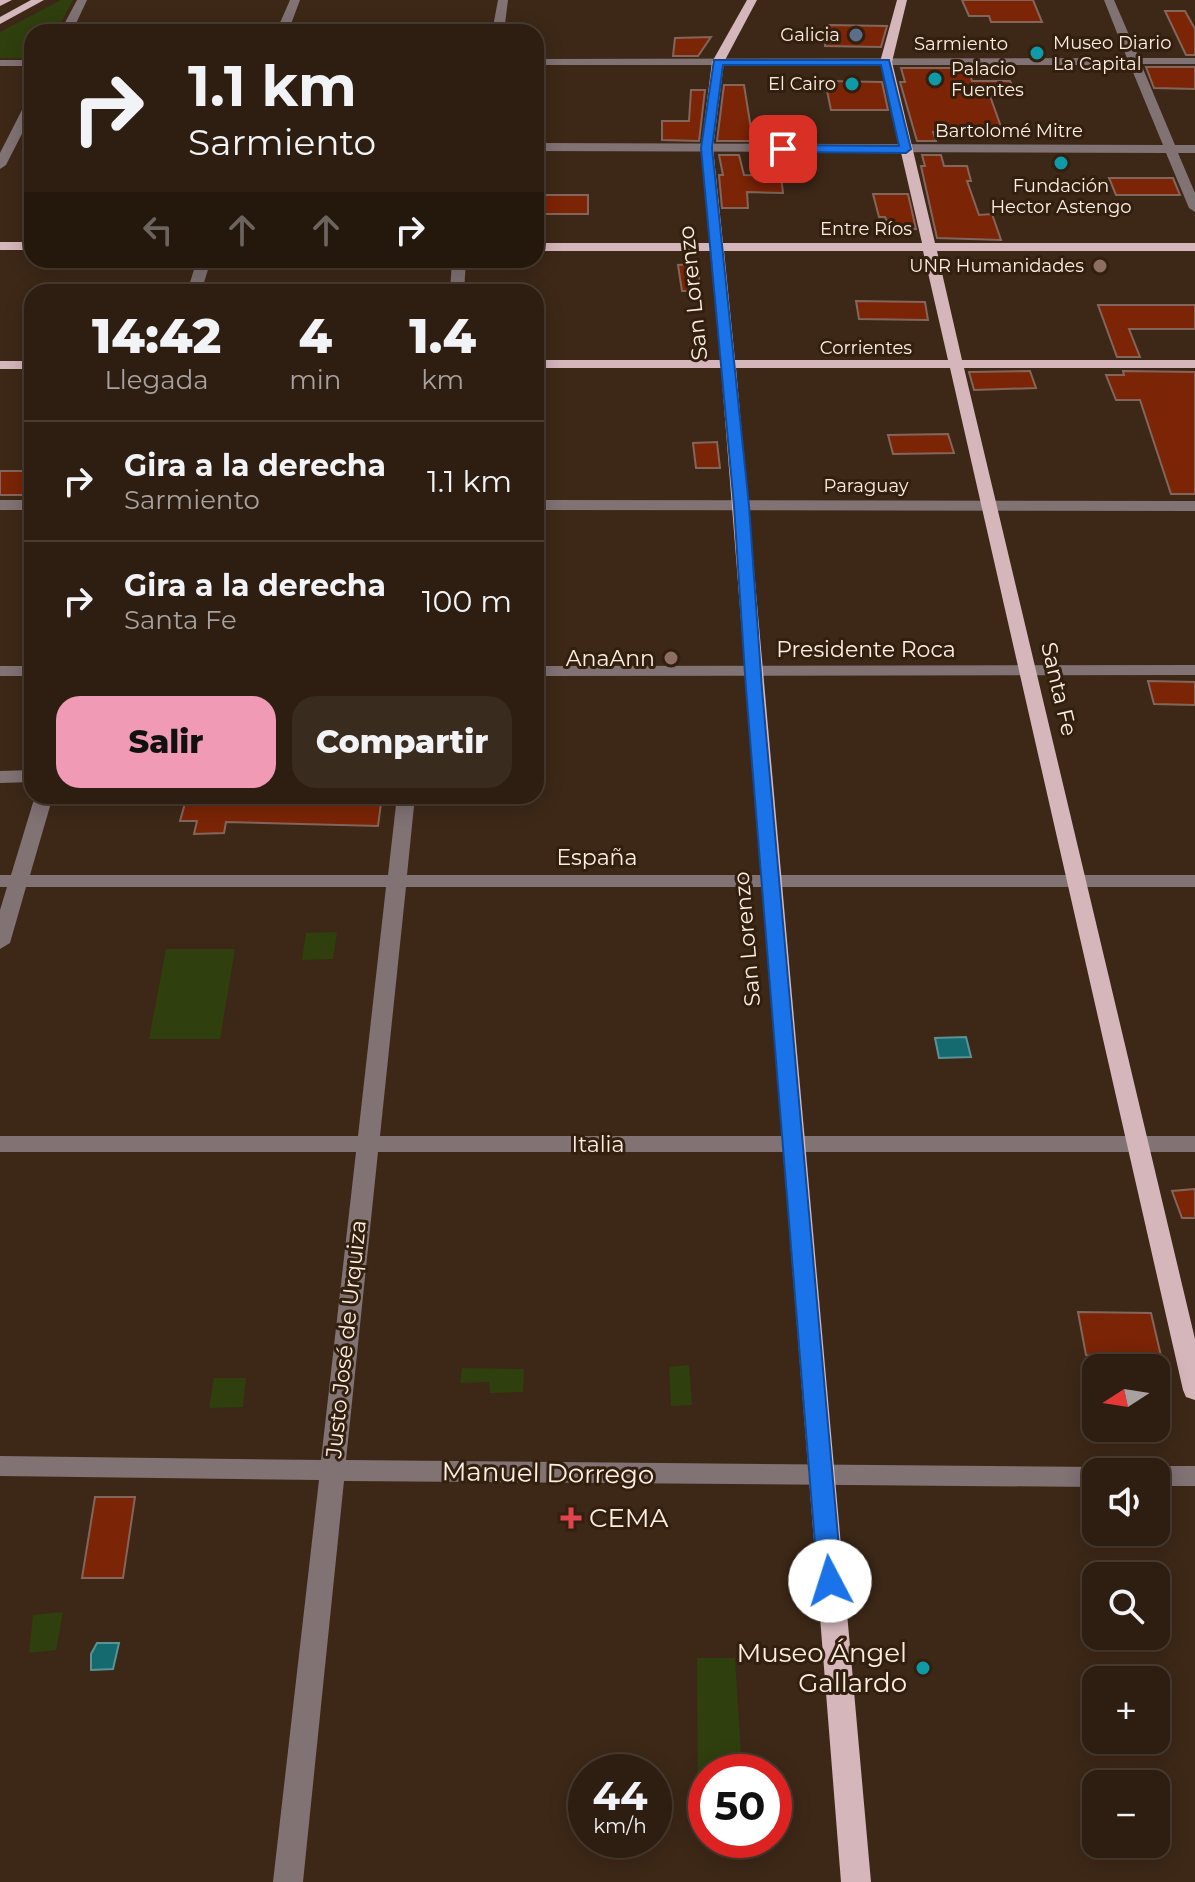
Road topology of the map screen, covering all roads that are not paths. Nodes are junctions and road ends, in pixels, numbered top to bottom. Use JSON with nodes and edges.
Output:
{"nodes":[{"id":1,"x":7,"y":0,"type":"edge"},
{"id":2,"x":39,"y":0,"type":"edge"},
{"id":3,"x":82,"y":0,"type":"edge"},
{"id":4,"x":295,"y":0,"type":"edge"},
{"id":5,"x":503,"y":0,"type":"edge"},
{"id":6,"x":752,"y":0,"type":"edge"},
{"id":7,"x":902,"y":0,"type":"edge"},
{"id":8,"x":1109,"y":0,"type":"edge"},
{"id":9,"x":0,"y":3,"type":"edge"},
{"id":10,"x":0,"y":21,"type":"edge"},
{"id":11,"x":70,"y":24,"type":"edge"},
{"id":12,"x":285,"y":24,"type":"edge"},
{"id":13,"x":499,"y":24,"type":"edge"},
{"id":14,"x":1134,"y":61,"type":"junction"},
{"id":15,"x":1195,"y":61,"type":"edge"},
{"id":16,"x":544,"y":62,"type":"edge"},
{"id":17,"x":718,"y":62,"type":"junction"},
{"id":18,"x":886,"y":62,"type":"junction"},
{"id":19,"x":0,"y":63,"type":"edge"},
{"id":20,"x":24,"y":63,"type":"edge"},
{"id":21,"x":24,"y":118,"type":"edge"},
{"id":22,"x":10,"y":147,"type":"edge"},
{"id":23,"x":544,"y":147,"type":"edge"},
{"id":24,"x":707,"y":148,"type":"junction"},
{"id":25,"x":906,"y":149,"type":"junction"},
{"id":26,"x":1168,"y":149,"type":"junction"},
{"id":27,"x":1195,"y":149,"type":"edge"},
{"id":28,"x":0,"y":165,"type":"edge"},
{"id":29,"x":1195,"y":208,"type":"edge"},
{"id":30,"x":0,"y":246,"type":"edge"},
{"id":31,"x":24,"y":246,"type":"edge"},
{"id":32,"x":544,"y":247,"type":"edge"},
{"id":33,"x":716,"y":247,"type":"junction"},
{"id":34,"x":929,"y":247,"type":"junction"},
{"id":35,"x":1195,"y":247,"type":"edge"},
{"id":36,"x":544,"y":364,"type":"edge"},
{"id":37,"x":1195,"y":364,"type":"edge"},
{"id":38,"x":0,"y":365,"type":"edge"},
{"id":39,"x":24,"y":365,"type":"edge"},
{"id":40,"x":728,"y":366,"type":"junction"},
{"id":41,"x":955,"y":366,"type":"junction"},
{"id":42,"x":0,"y":505,"type":"edge"},
{"id":43,"x":24,"y":505,"type":"edge"},
{"id":44,"x":544,"y":505,"type":"edge"},
{"id":45,"x":742,"y":506,"type":"junction"},
{"id":46,"x":989,"y":506,"type":"junction"},
{"id":47,"x":1195,"y":506,"type":"edge"},
{"id":48,"x":1195,"y":670,"type":"edge"},
{"id":49,"x":0,"y":671,"type":"edge"},
{"id":50,"x":24,"y":671,"type":"edge"},
{"id":51,"x":544,"y":671,"type":"edge"},
{"id":52,"x":753,"y":671,"type":"junction"},
{"id":53,"x":1028,"y":671,"type":"junction"},
{"id":54,"x":24,"y":776,"type":"edge"},
{"id":55,"x":0,"y":777,"type":"edge"},
{"id":56,"x":41,"y":804,"type":"edge"},
{"id":57,"x":405,"y":804,"type":"edge"},
{"id":58,"x":9,"y":881,"type":"edge"},
{"id":59,"x":396,"y":881,"type":"junction"},
{"id":60,"x":771,"y":881,"type":"junction"},
{"id":61,"x":1076,"y":881,"type":"junction"},
{"id":62,"x":1195,"y":881,"type":"edge"},
{"id":63,"x":0,"y":943,"type":"edge"},
{"id":64,"x":0,"y":1144,"type":"edge"},
{"id":65,"x":367,"y":1144,"type":"junction"},
{"id":66,"x":793,"y":1144,"type":"junction"},
{"id":67,"x":1136,"y":1144,"type":"junction"},
{"id":68,"x":1195,"y":1144,"type":"edge"},
{"id":69,"x":1195,"y":1390,"type":"edge"},
{"id":70,"x":0,"y":1466,"type":"edge"},
{"id":71,"x":332,"y":1469,"type":"junction"},
{"id":72,"x":1170,"y":1476,"type":"edge"},
{"id":73,"x":1195,"y":1476,"type":"edge"},
{"id":74,"x":1082,"y":1477,"type":"edge"},
{"id":75,"x":821,"y":1479,"type":"junction"},
{"id":76,"x":288,"y":1882,"type":"edge"},
{"id":77,"x":856,"y":1882,"type":"edge"}],
"edges":[{"from":1,"to":9,"type":"main road"},
{"from":2,"to":10,"type":"main road"},
{"from":3,"to":11,"type":"street"},
{"from":4,"to":12,"type":"street"},
{"from":5,"to":13,"type":"street"},
{"from":6,"to":17,"type":"main road","name":"San Lorenzo"},
{"from":7,"to":18,"type":"main road","name":"Santa Fe"},
{"from":8,"to":14,"type":"street"},
{"from":14,"to":15,"type":"street","name":"Sarmiento"},
{"from":14,"to":18,"type":"street","name":"Sarmiento"},
{"from":14,"to":26,"type":"street"},
{"from":16,"to":17,"type":"street","name":"Sarmiento"},
{"from":17,"to":18,"type":"street","name":"Sarmiento"},
{"from":17,"to":24,"type":"main road","name":"San Lorenzo"},
{"from":18,"to":25,"type":"main road","name":"Santa Fe"},
{"from":19,"to":20,"type":"street"},
{"from":21,"to":22,"type":"street"},
{"from":22,"to":28,"type":"street"},
{"from":23,"to":24,"type":"street","name":"Bartolomé Mitre"},
{"from":24,"to":25,"type":"street","name":"Bartolomé Mitre"},
{"from":24,"to":33,"type":"main road","name":"San Lorenzo"},
{"from":25,"to":26,"type":"street","name":"Bartolomé Mitre"},
{"from":25,"to":34,"type":"main road","name":"Santa Fe"},
{"from":26,"to":27,"type":"street","name":"Bartolomé Mitre"},
{"from":26,"to":29,"type":"street"},
{"from":30,"to":31,"type":"main road"},
{"from":32,"to":33,"type":"main road","name":"Entre Ríos"},
{"from":33,"to":34,"type":"main road","name":"Entre Ríos"},
{"from":33,"to":40,"type":"main road","name":"San Lorenzo"},
{"from":34,"to":35,"type":"main road","name":"Entre Ríos"},
{"from":34,"to":41,"type":"main road","name":"Santa Fe"},
{"from":36,"to":40,"type":"main road","name":"Corrientes"},
{"from":37,"to":41,"type":"main road","name":"Corrientes"},
{"from":38,"to":39,"type":"main road"},
{"from":40,"to":41,"type":"main road","name":"Corrientes"},
{"from":40,"to":45,"type":"main road","name":"San Lorenzo"},
{"from":41,"to":46,"type":"main road","name":"Santa Fe"},
{"from":42,"to":43,"type":"street"},
{"from":44,"to":45,"type":"street","name":"Paraguay"},
{"from":45,"to":46,"type":"street","name":"Paraguay"},
{"from":45,"to":52,"type":"main road","name":"San Lorenzo"},
{"from":46,"to":47,"type":"street","name":"Paraguay"},
{"from":46,"to":53,"type":"main road","name":"Santa Fe"},
{"from":48,"to":53,"type":"street","name":"Presidente Roca"},
{"from":49,"to":50,"type":"street"},
{"from":51,"to":52,"type":"street","name":"Presidente Roca"},
{"from":52,"to":53,"type":"street","name":"Presidente Roca"},
{"from":52,"to":60,"type":"main road","name":"San Lorenzo"},
{"from":53,"to":61,"type":"main road","name":"Santa Fe"},
{"from":54,"to":55,"type":"street"},
{"from":56,"to":58,"type":"street"},
{"from":57,"to":59,"type":"street","name":"Justo José de Urquiza"},
{"from":58,"to":59,"type":"street","name":"España"},
{"from":58,"to":63,"type":"street"},
{"from":59,"to":60,"type":"street","name":"España"},
{"from":59,"to":65,"type":"street","name":"Justo José de Urquiza"},
{"from":60,"to":61,"type":"street","name":"España"},
{"from":60,"to":66,"type":"main road","name":"San Lorenzo"},
{"from":61,"to":62,"type":"street","name":"España"},
{"from":61,"to":67,"type":"main road","name":"Santa Fe"},
{"from":64,"to":65,"type":"street","name":"Italia"},
{"from":65,"to":66,"type":"street","name":"Italia"},
{"from":65,"to":71,"type":"street","name":"Justo José de Urquiza"},
{"from":66,"to":67,"type":"street","name":"Italia"},
{"from":66,"to":75,"type":"main road","name":"San Lorenzo"},
{"from":67,"to":68,"type":"street","name":"Italia"},
{"from":67,"to":69,"type":"main road","name":"Santa Fe"},
{"from":70,"to":71,"type":"street","name":"Manuel Dorrego"},
{"from":71,"to":75,"type":"street","name":"Manuel Dorrego"},
{"from":71,"to":76,"type":"street","name":"Justo José de Urquiza"},
{"from":72,"to":73,"type":"street"},
{"from":74,"to":75,"type":"street","name":"Manuel Dorrego"},
{"from":75,"to":77,"type":"main road","name":"San Lorenzo"}]}
